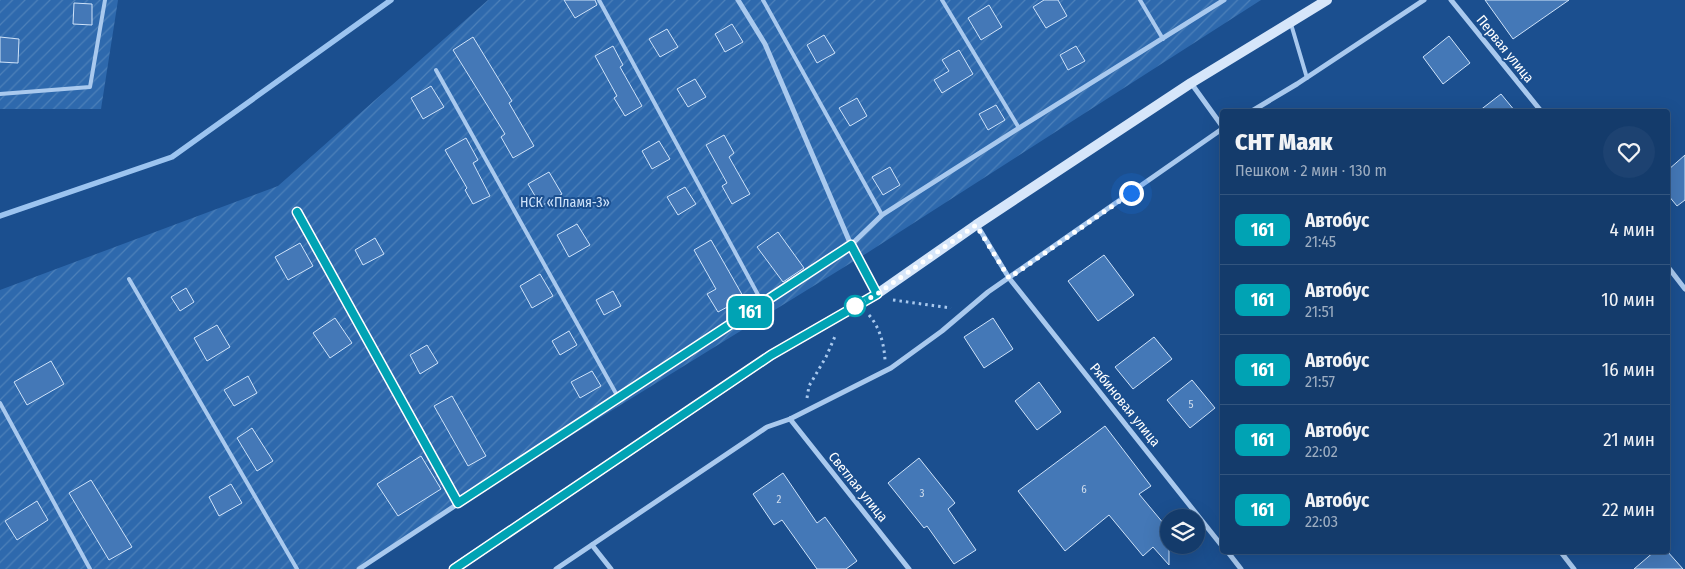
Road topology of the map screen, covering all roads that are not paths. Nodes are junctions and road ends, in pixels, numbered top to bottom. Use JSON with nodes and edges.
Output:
{"nodes":[{"id":1,"x":105,"y":0,"type":"edge"},
{"id":2,"x":599,"y":0,"type":"edge"},
{"id":3,"x":738,"y":0,"type":"edge"},
{"id":4,"x":763,"y":0,"type":"edge"},
{"id":5,"x":942,"y":0,"type":"edge"},
{"id":6,"x":1140,"y":0,"type":"edge"},
{"id":7,"x":1224,"y":0,"type":"edge"},
{"id":8,"x":1327,"y":0,"type":"edge"},
{"id":9,"x":1424,"y":0,"type":"edge"},
{"id":10,"x":1451,"y":0,"type":"edge"},
{"id":11,"x":1290,"y":22,"type":"junction"},
{"id":12,"x":1163,"y":39,"type":"junction"},
{"id":13,"x":436,"y":70,"type":"dead end"},
{"id":14,"x":1307,"y":78,"type":"junction"},
{"id":15,"x":1191,"y":83,"type":"junction"},
{"id":16,"x":0,"y":94,"type":"edge"},
{"id":17,"x":1255,"y":109,"type":"edge"},
{"id":18,"x":1539,"y":109,"type":"edge"},
{"id":19,"x":1220,"y":124,"type":"edge"},
{"id":20,"x":1019,"y":128,"type":"junction"},
{"id":21,"x":1220,"y":128,"type":"edge"},
{"id":22,"x":297,"y":212,"type":"dead end"},
{"id":23,"x":882,"y":215,"type":"junction"},
{"id":24,"x":976,"y":225,"type":"junction"},
{"id":25,"x":851,"y":245,"type":"junction"},
{"id":26,"x":1670,"y":270,"type":"edge"},
{"id":27,"x":1009,"y":278,"type":"junction"},
{"id":28,"x":129,"y":279,"type":"dead end"},
{"id":29,"x":1685,"y":289,"type":"edge"},
{"id":30,"x":877,"y":294,"type":"junction"},
{"id":31,"x":763,"y":304,"type":"junction"},
{"id":32,"x":618,"y":397,"type":"junction"},
{"id":33,"x":0,"y":404,"type":"edge"},
{"id":34,"x":790,"y":419,"type":"junction"},
{"id":35,"x":458,"y":503,"type":"junction"},
{"id":36,"x":1220,"y":543,"type":"edge"},
{"id":37,"x":592,"y":545,"type":"junction"},
{"id":38,"x":1229,"y":554,"type":"edge"},
{"id":39,"x":1562,"y":554,"type":"edge"},
{"id":40,"x":90,"y":569,"type":"edge"},
{"id":41,"x":297,"y":569,"type":"edge"},
{"id":42,"x":359,"y":569,"type":"edge"},
{"id":43,"x":454,"y":569,"type":"edge"},
{"id":44,"x":556,"y":569,"type":"edge"},
{"id":45,"x":611,"y":569,"type":"edge"},
{"id":46,"x":910,"y":569,"type":"edge"},
{"id":47,"x":1241,"y":569,"type":"edge"},
{"id":48,"x":1574,"y":569,"type":"edge"}],
"edges":[{"from":1,"to":16,"type":"lane"},
{"from":2,"to":31,"type":"lane"},
{"from":3,"to":25,"type":"street"},
{"from":4,"to":23,"type":"lane"},
{"from":5,"to":20,"type":"lane"},
{"from":6,"to":12,"type":"lane"},
{"from":7,"to":12,"type":"street"},
{"from":8,"to":11,"type":"street"},
{"from":9,"to":14,"type":"street"},
{"from":10,"to":18,"type":"street","name":"Первая улица"},
{"from":11,"to":14,"type":"lane"},
{"from":11,"to":15,"type":"street"},
{"from":12,"to":20,"type":"street"},
{"from":13,"to":32,"type":"lane"},
{"from":14,"to":17,"type":"street"},
{"from":15,"to":19,"type":"street"},
{"from":15,"to":24,"type":"street"},
{"from":20,"to":23,"type":"street"},
{"from":21,"to":27,"type":"street"},
{"from":22,"to":35,"type":"lane"},
{"from":23,"to":25,"type":"street"},
{"from":24,"to":27,"type":"street","name":"Рябиновая улица"},
{"from":24,"to":30,"type":"street"},
{"from":25,"to":30,"type":"street"},
{"from":25,"to":31,"type":"street"},
{"from":26,"to":29,"type":"street"},
{"from":27,"to":34,"type":"street"},
{"from":27,"to":36,"type":"street","name":"Рябиновая улица"},
{"from":28,"to":41,"type":"lane"},
{"from":30,"to":43,"type":"street"},
{"from":31,"to":32,"type":"street"},
{"from":32,"to":35,"type":"street"},
{"from":33,"to":40,"type":"lane"},
{"from":34,"to":37,"type":"street"},
{"from":34,"to":46,"type":"street","name":"Светлая улица"},
{"from":35,"to":42,"type":"street"},
{"from":37,"to":44,"type":"street"},
{"from":37,"to":45,"type":"street"},
{"from":38,"to":47,"type":"street"},
{"from":39,"to":48,"type":"street"}]}
